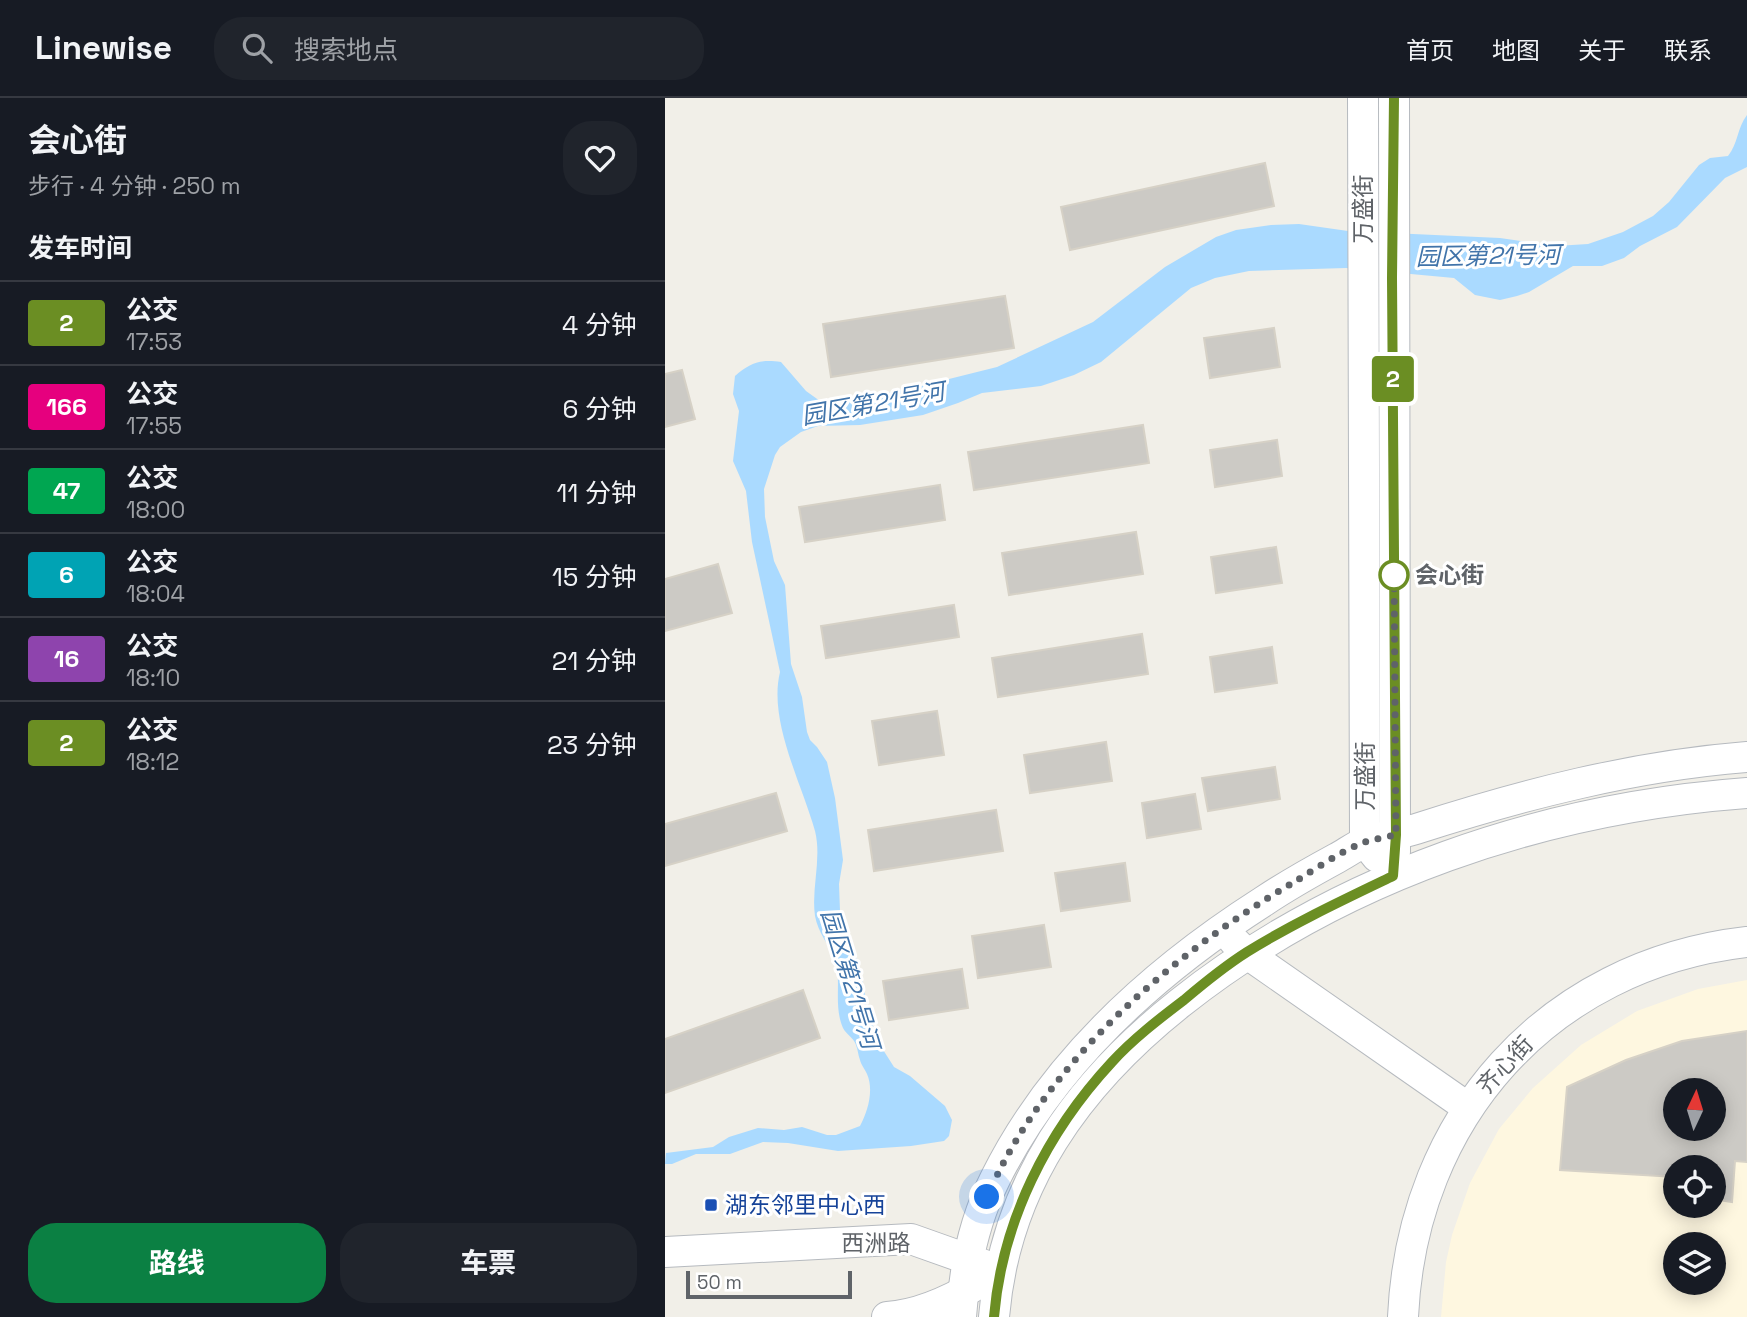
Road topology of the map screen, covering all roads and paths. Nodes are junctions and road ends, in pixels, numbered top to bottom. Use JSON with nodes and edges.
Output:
{"nodes":[{"id":1,"x":1363,"y":98,"type":"edge"},
{"id":2,"x":1394,"y":98,"type":"edge"},
{"id":3,"x":1747,"y":757,"type":"edge"},
{"id":4,"x":1747,"y":793,"type":"edge"},
{"id":5,"x":1396,"y":835,"type":"junction"},
{"id":6,"x":1365,"y":842,"type":"junction"},
{"id":7,"x":1393,"y":876,"type":"junction"},
{"id":8,"x":1221,"y":929,"type":"junction"},
{"id":9,"x":1747,"y":942,"type":"edge"},
{"id":10,"x":1246,"y":953,"type":"junction"},
{"id":11,"x":1467,"y":1107,"type":"junction"},
{"id":12,"x":665,"y":1252,"type":"edge"},
{"id":13,"x":967,"y":1259,"type":"junction"},
{"id":14,"x":1000,"y":1271,"type":"junction"},
{"id":15,"x":962,"y":1305,"type":"edge"},
{"id":16,"x":887,"y":1317,"type":"edge"},
{"id":17,"x":994,"y":1317,"type":"edge"},
{"id":18,"x":1403,"y":1317,"type":"edge"}],
"edges":[{"from":1,"to":6,"type":"main road","name":"万盛街"},
{"from":2,"to":5,"type":"main road","name":"万盛街"},
{"from":3,"to":5,"type":"main road"},
{"from":4,"to":7,"type":"main road"},
{"from":5,"to":6,"type":"main road"},
{"from":5,"to":7,"type":"main road","name":"万盛街"},
{"from":6,"to":7,"type":"main road","name":"万盛街"},
{"from":6,"to":8,"type":"main road"},
{"from":7,"to":10,"type":"main road"},
{"from":8,"to":10,"type":"main road"},
{"from":8,"to":13,"type":"main road"},
{"from":9,"to":11,"type":"main road","name":"齐心街"},
{"from":10,"to":11,"type":"main road"},
{"from":10,"to":14,"type":"main road"},
{"from":11,"to":18,"type":"main road","name":"齐心街"},
{"from":12,"to":13,"type":"main road","name":"西洲路"},
{"from":13,"to":14,"type":"main road","name":"西洲路"},
{"from":13,"to":15,"type":"main road"},
{"from":14,"to":15,"type":"main road"},
{"from":14,"to":17,"type":"main road"},
{"from":15,"to":16,"type":"main road"}]}
